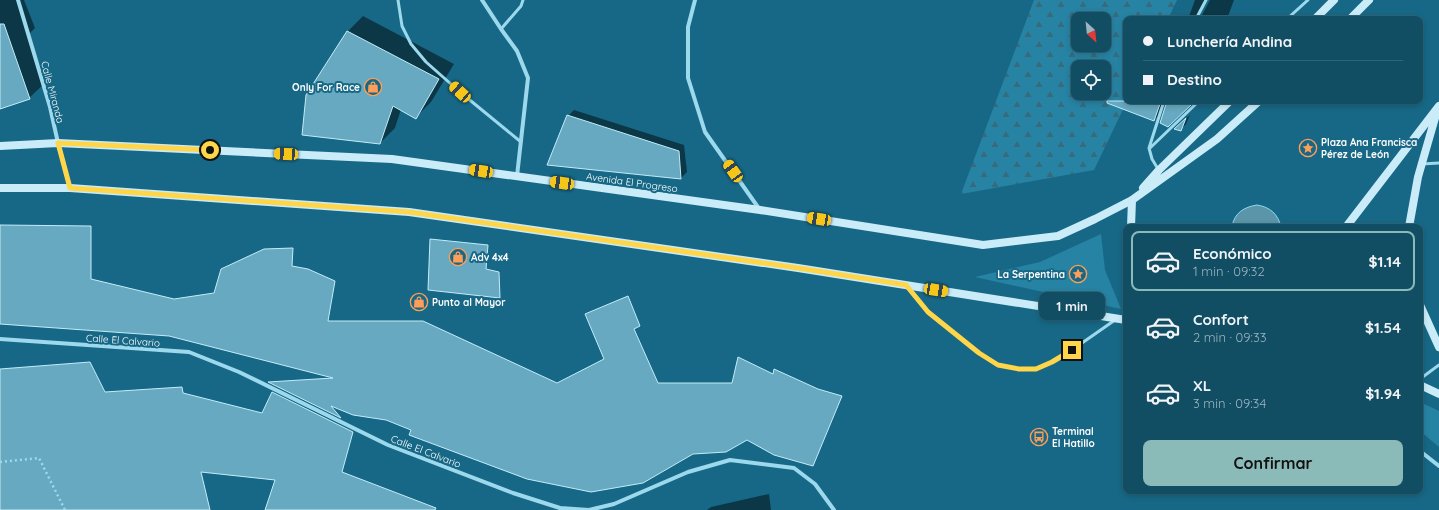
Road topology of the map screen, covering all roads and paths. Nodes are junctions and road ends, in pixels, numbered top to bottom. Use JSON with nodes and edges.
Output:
{"nodes":[{"id":1,"x":18,"y":0,"type":"edge"},
{"id":2,"x":398,"y":0,"type":"edge"},
{"id":3,"x":482,"y":0,"type":"edge"},
{"id":4,"x":523,"y":0,"type":"edge"},
{"id":5,"x":695,"y":0,"type":"edge"},
{"id":6,"x":1206,"y":0,"type":"edge"},
{"id":7,"x":1308,"y":0,"type":"edge"},
{"id":8,"x":1334,"y":0,"type":"edge"},
{"id":9,"x":1369,"y":0,"type":"edge"},
{"id":10,"x":1198,"y":16,"type":"edge"},
{"id":11,"x":1290,"y":16,"type":"edge"},
{"id":12,"x":1317,"y":16,"type":"edge"},
{"id":13,"x":1353,"y":16,"type":"edge"},
{"id":14,"x":501,"y":30,"type":"junction"},
{"id":15,"x":1163,"y":104,"type":"edge"},
{"id":16,"x":1196,"y":104,"type":"edge"},
{"id":17,"x":1227,"y":104,"type":"edge"},
{"id":18,"x":1256,"y":104,"type":"edge"},
{"id":19,"x":1439,"y":107,"type":"edge"},
{"id":20,"x":521,"y":142,"type":"junction"},
{"id":21,"x":58,"y":143,"type":"junction"},
{"id":22,"x":0,"y":146,"type":"edge"},
{"id":23,"x":1149,"y":148,"type":"junction"},
{"id":24,"x":1439,"y":163,"type":"edge"},
{"id":25,"x":1422,"y":164,"type":"junction"},
{"id":26,"x":1159,"y":170,"type":"junction"},
{"id":27,"x":517,"y":177,"type":"junction"},
{"id":28,"x":0,"y":188,"type":"edge"},
{"id":29,"x":70,"y":188,"type":"junction"},
{"id":30,"x":1132,"y":200,"type":"junction"},
{"id":31,"x":760,"y":210,"type":"junction"},
{"id":32,"x":1131,"y":224,"type":"edge"},
{"id":33,"x":1348,"y":224,"type":"edge"},
{"id":34,"x":1410,"y":224,"type":"edge"},
{"id":35,"x":906,"y":285,"type":"junction"},
{"id":36,"x":1423,"y":312,"type":"edge"},
{"id":37,"x":1116,"y":319,"type":"junction"},
{"id":38,"x":1123,"y":320,"type":"edge"},
{"id":39,"x":0,"y":340,"type":"edge"},
{"id":40,"x":1439,"y":347,"type":"edge"},
{"id":41,"x":1439,"y":365,"type":"edge"},
{"id":42,"x":1423,"y":377,"type":"edge"},
{"id":43,"x":1423,"y":387,"type":"edge"},
{"id":44,"x":1439,"y":394,"type":"edge"},
{"id":45,"x":1423,"y":453,"type":"edge"},
{"id":46,"x":0,"y":462,"type":"edge"},
{"id":47,"x":1439,"y":466,"type":"edge"},
{"id":48,"x":65,"y":510,"type":"edge"},
{"id":49,"x":834,"y":510,"type":"edge"}],
"edges":[{"from":1,"to":21,"type":"street","name":"Calle Miranda"},
{"from":2,"to":20,"type":"lane"},
{"from":3,"to":14,"type":"street"},
{"from":4,"to":14,"type":"lane"},
{"from":5,"to":31,"type":"street"},
{"from":6,"to":10,"type":"lane"},
{"from":7,"to":11,"type":"lane"},
{"from":8,"to":12,"type":"street"},
{"from":9,"to":13,"type":"street"},
{"from":14,"to":20,"type":"street"},
{"from":15,"to":23,"type":"lane"},
{"from":16,"to":23,"type":"lane"},
{"from":17,"to":26,"type":"street"},
{"from":18,"to":30,"type":"street"},
{"from":19,"to":25,"type":"street"},
{"from":19,"to":33,"type":"street"},
{"from":20,"to":27,"type":"street"},
{"from":21,"to":22,"type":"street","name":"Avenida El Progreso"},
{"from":21,"to":27,"type":"street","name":"Avenida El Progreso"},
{"from":21,"to":29,"type":"street","name":"Calle Miranda"},
{"from":23,"to":26,"type":"lane"},
{"from":24,"to":25,"type":"lane"},
{"from":25,"to":34,"type":"street"},
{"from":26,"to":30,"type":"street"},
{"from":27,"to":31,"type":"street","name":"Avenida El Progreso"},
{"from":28,"to":29,"type":"street"},
{"from":29,"to":35,"type":"street"},
{"from":30,"to":31,"type":"street","name":"Avenida El Progreso"},
{"from":30,"to":32,"type":"street"},
{"from":35,"to":37,"type":"street"},
{"from":35,"to":37,"type":"lane"},
{"from":36,"to":40,"type":"street"},
{"from":37,"to":38,"type":"street"},
{"from":39,"to":49,"type":"street","name":"Calle El Calvario"},
{"from":41,"to":42,"type":"lane"},
{"from":43,"to":44,"type":"street"},
{"from":45,"to":47,"type":"street"},
{"from":46,"to":48,"type":"path"}]}
